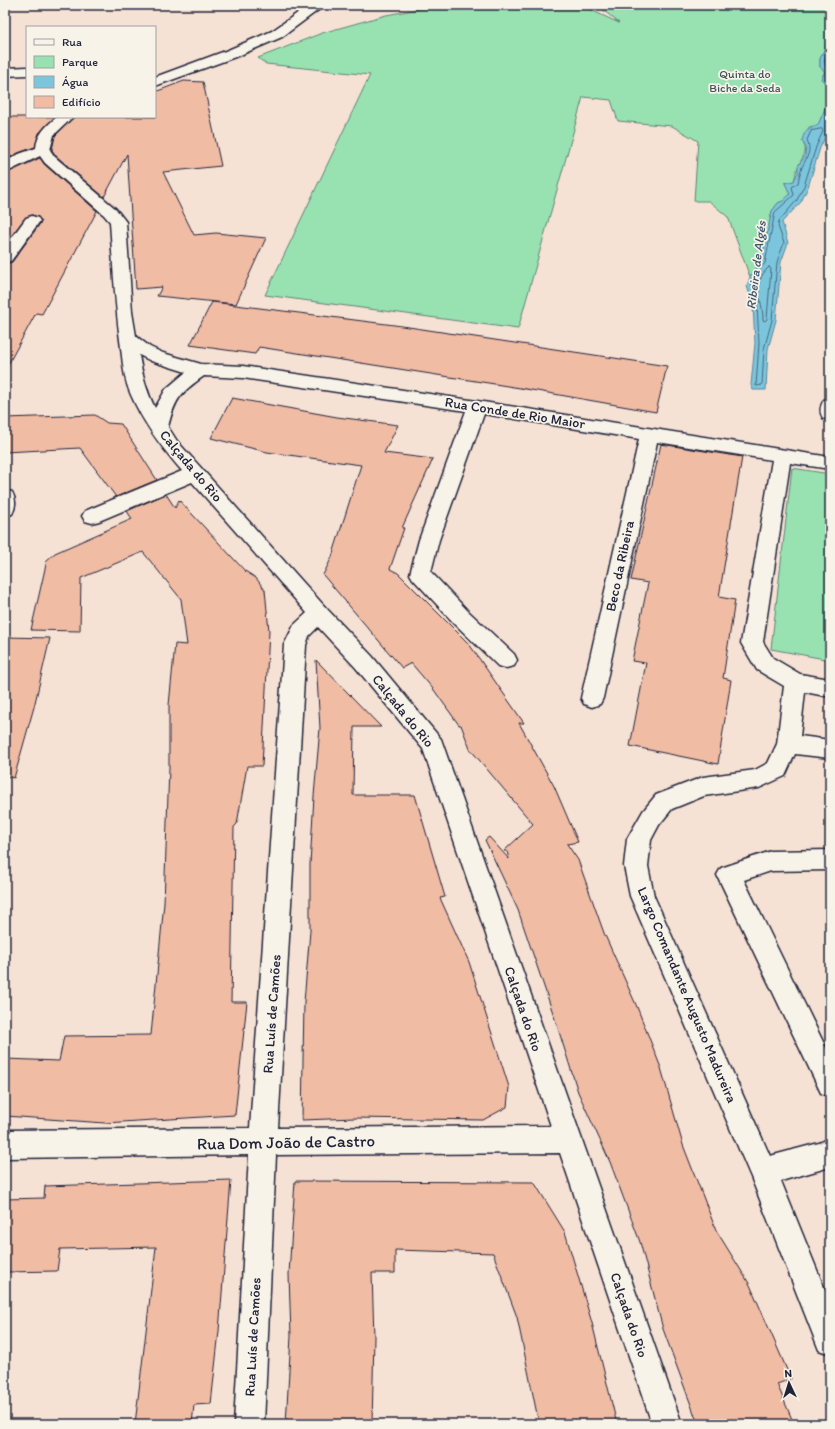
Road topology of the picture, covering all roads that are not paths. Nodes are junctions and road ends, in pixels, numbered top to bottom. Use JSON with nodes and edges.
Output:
{"nodes":[{"id":1,"x":318,"y":5,"type":"edge"},
{"id":2,"x":26,"y":71,"type":"edge"},
{"id":3,"x":5,"y":72,"type":"edge"},
{"id":4,"x":156,"y":82,"type":"edge"},
{"id":5,"x":65,"y":118,"type":"edge"},
{"id":6,"x":43,"y":150,"type":"junction"},
{"id":7,"x":5,"y":168,"type":"edge"},
{"id":8,"x":32,"y":221,"type":"dead end"},
{"id":9,"x":5,"y":258,"type":"edge"},
{"id":10,"x":128,"y":338,"type":"junction"},
{"id":11,"x":200,"y":370,"type":"junction"},
{"id":12,"x":830,"y":404,"type":"edge"},
{"id":13,"x":477,"y":407,"type":"junction"},
{"id":14,"x":830,"y":414,"type":"edge"},
{"id":15,"x":159,"y":427,"type":"junction"},
{"id":16,"x":649,"y":435,"type":"junction"},
{"id":17,"x":782,"y":455,"type":"junction"},
{"id":18,"x":830,"y":463,"type":"edge"},
{"id":19,"x":196,"y":473,"type":"junction"},
{"id":20,"x":5,"y":498,"type":"edge"},
{"id":21,"x":5,"y":509,"type":"edge"},
{"id":22,"x":92,"y":516,"type":"dead end"},
{"id":23,"x":320,"y":615,"type":"junction"},
{"id":24,"x":506,"y":660,"type":"dead end"},
{"id":25,"x":794,"y":682,"type":"junction"},
{"id":26,"x":830,"y":688,"type":"edge"},
{"id":27,"x":592,"y":698,"type":"dead end"},
{"id":28,"x":788,"y":744,"type":"junction"},
{"id":29,"x":830,"y":749,"type":"edge"},
{"id":30,"x":830,"y":860,"type":"edge"},
{"id":31,"x":830,"y":1084,"type":"edge"},
{"id":32,"x":568,"y":1139,"type":"junction"},
{"id":33,"x":264,"y":1142,"type":"junction"},
{"id":34,"x":5,"y":1144,"type":"edge"},
{"id":35,"x":830,"y":1152,"type":"edge"},
{"id":36,"x":763,"y":1172,"type":"junction"},
{"id":37,"x":830,"y":1339,"type":"edge"},
{"id":38,"x":249,"y":1424,"type":"edge"},
{"id":39,"x":667,"y":1424,"type":"edge"}],
"edges":[{"from":1,"to":4,"type":"street"},
{"from":2,"to":3,"type":"street"},
{"from":5,"to":6,"type":"street"},
{"from":6,"to":7,"type":"street"},
{"from":6,"to":10,"type":"street","name":"Calçada do Rio"},
{"from":8,"to":9,"type":"street"},
{"from":10,"to":11,"type":"street","name":"Rua Conde de Rio Maior"},
{"from":10,"to":15,"type":"street","name":"Calçada do Rio"},
{"from":11,"to":13,"type":"street","name":"Rua Conde de Rio Maior"},
{"from":11,"to":15,"type":"street"},
{"from":12,"to":14,"type":"street"},
{"from":13,"to":16,"type":"street","name":"Rua Conde de Rio Maior"},
{"from":13,"to":24,"type":"street"},
{"from":15,"to":19,"type":"street","name":"Calçada do Rio"},
{"from":16,"to":17,"type":"street","name":"Rua Conde de Rio Maior"},
{"from":16,"to":27,"type":"street","name":"Beco da Ribeira"},
{"from":17,"to":18,"type":"street","name":"Rua Conde de Rio Maior"},
{"from":17,"to":25,"type":"street"},
{"from":19,"to":22,"type":"street"},
{"from":19,"to":23,"type":"street","name":"Calçada do Rio"},
{"from":20,"to":21,"type":"street"},
{"from":23,"to":32,"type":"street","name":"Calçada do Rio"},
{"from":23,"to":33,"type":"street","name":"Rua Luís de Camões"},
{"from":25,"to":26,"type":"street"},
{"from":25,"to":28,"type":"street","name":"Largo Comandante Augusto Madureira"},
{"from":28,"to":29,"type":"street"},
{"from":28,"to":36,"type":"street","name":"Largo Comandante Augusto Madureira"},
{"from":30,"to":31,"type":"street"},
{"from":32,"to":33,"type":"street","name":"Rua Dom João de Castro"},
{"from":32,"to":39,"type":"street","name":"Calçada do Rio"},
{"from":33,"to":34,"type":"street","name":"Rua Dom João de Castro"},
{"from":33,"to":38,"type":"street","name":"Rua Luís de Camões"},
{"from":35,"to":36,"type":"street"},
{"from":36,"to":37,"type":"street","name":"Largo Comandante Augusto Madureira"}]}
